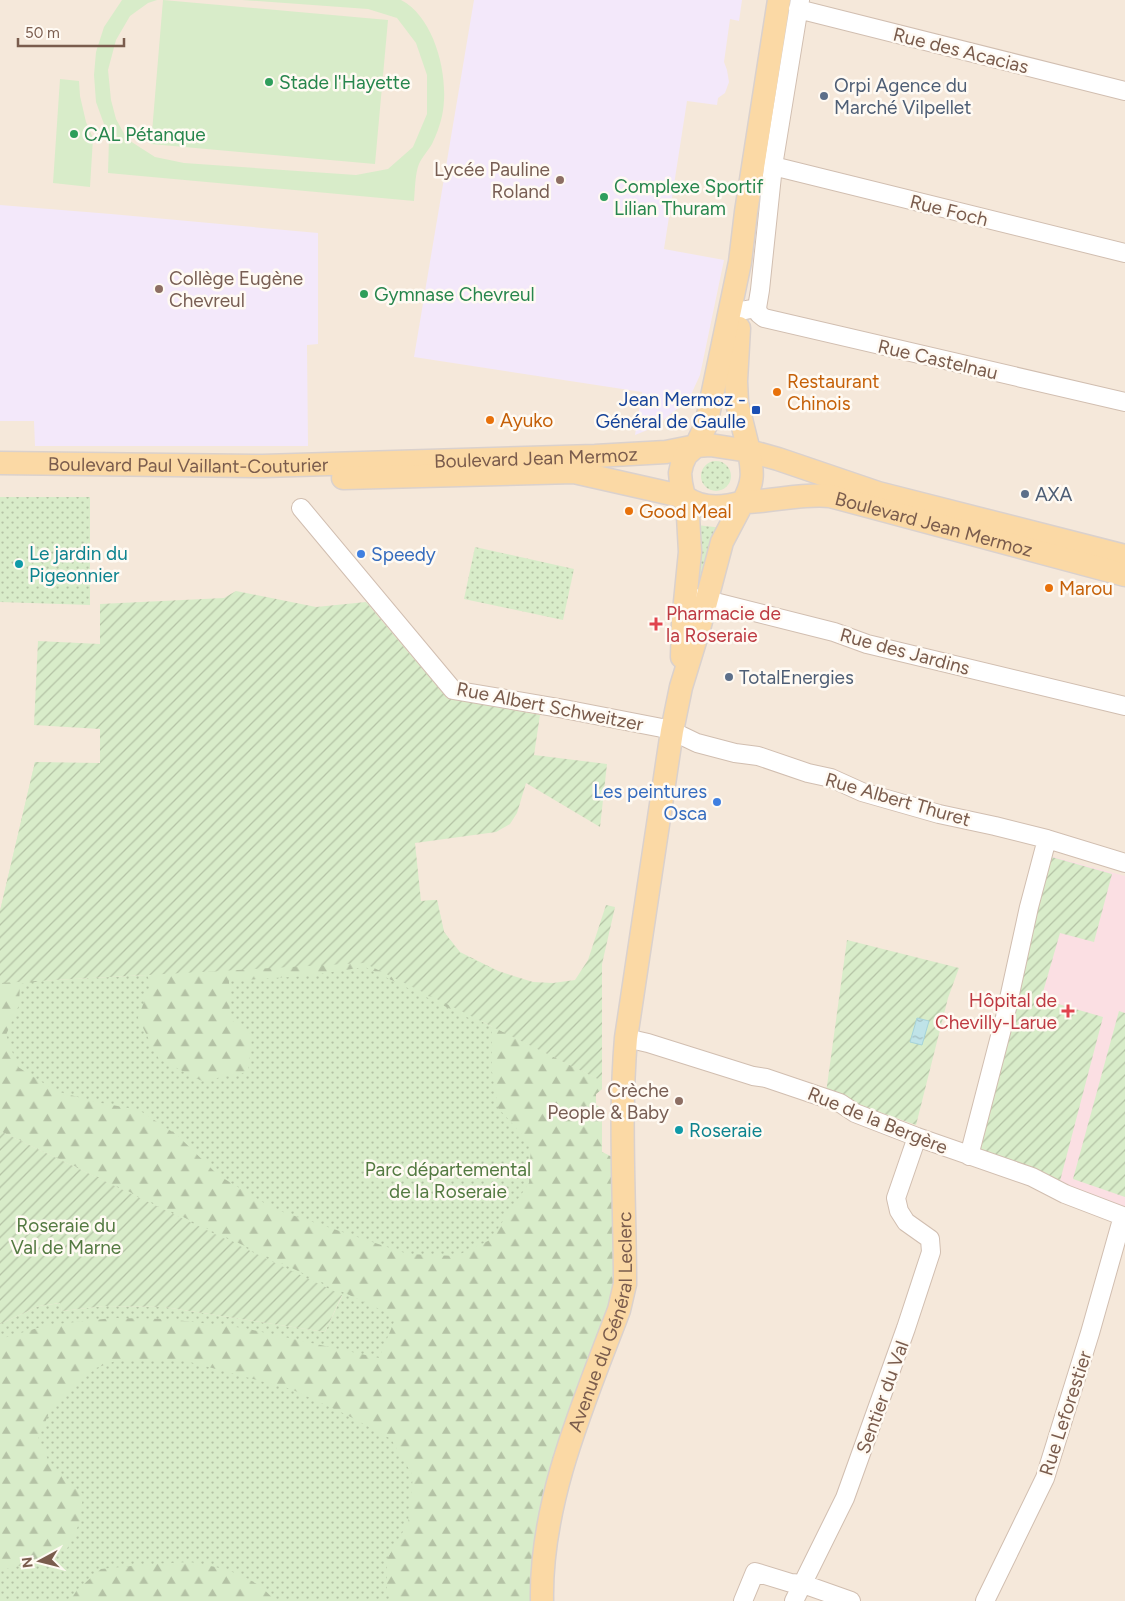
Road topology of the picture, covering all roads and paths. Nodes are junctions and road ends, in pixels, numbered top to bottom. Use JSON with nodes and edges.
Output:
{"nodes":[{"id":1,"x":792,"y":3,"type":"edge"},
{"id":2,"x":1125,"y":91,"type":"edge"},
{"id":3,"x":773,"y":166,"type":"junction"},
{"id":4,"x":1125,"y":253,"type":"edge"},
{"id":5,"x":740,"y":262,"type":"junction"},
{"id":6,"x":749,"y":310,"type":"junction"},
{"id":7,"x":1125,"y":402,"type":"edge"},
{"id":8,"x":696,"y":446,"type":"junction"},
{"id":9,"x":749,"y":451,"type":"junction"},
{"id":10,"x":0,"y":463,"type":"edge"},
{"id":11,"x":376,"y":470,"type":"junction"},
{"id":12,"x":0,"y":478,"type":"edge"},
{"id":13,"x":685,"y":497,"type":"junction"},
{"id":14,"x":742,"y":502,"type":"junction"},
{"id":15,"x":301,"y":508,"type":"dead end"},
{"id":16,"x":1125,"y":556,"type":"edge"},
{"id":17,"x":1125,"y":576,"type":"edge"},
{"id":18,"x":696,"y":599,"type":"junction"},
{"id":19,"x":1125,"y":706,"type":"edge"},
{"id":20,"x":672,"y":731,"type":"junction"},
{"id":21,"x":1047,"y":839,"type":"junction"},
{"id":22,"x":1125,"y":863,"type":"edge"},
{"id":23,"x":626,"y":1038,"type":"junction"},
{"id":24,"x":917,"y":1138,"type":"junction"},
{"id":25,"x":969,"y":1156,"type":"junction"},
{"id":26,"x":1124,"y":1216,"type":"edge"},
{"id":27,"x":803,"y":1584,"type":"junction"},
{"id":28,"x":542,"y":1601,"type":"edge"},
{"id":29,"x":743,"y":1601,"type":"edge"},
{"id":30,"x":794,"y":1601,"type":"edge"},
{"id":31,"x":851,"y":1601,"type":"edge"},
{"id":32,"x":985,"y":1601,"type":"edge"}],
"edges":[{"from":1,"to":2,"type":"street","name":"Rue des Acacias"},
{"from":1,"to":3,"type":"street"},
{"from":1,"to":5,"type":"main road"},
{"from":3,"to":4,"type":"street","name":"Rue Foch"},
{"from":3,"to":6,"type":"street"},
{"from":5,"to":6,"type":"main road"},
{"from":5,"to":8,"type":"main road"},
{"from":6,"to":7,"type":"street","name":"Rue Castelnau"},
{"from":6,"to":9,"type":"main road"},
{"from":8,"to":9,"type":"main road","name":"Boulevard Jean Mermoz"},
{"from":8,"to":11,"type":"main road","name":"Boulevard Jean Mermoz"},
{"from":8,"to":13,"type":"main road"},
{"from":9,"to":14,"type":"main road"},
{"from":9,"to":16,"type":"main road","name":"Boulevard Jean Mermoz"},
{"from":10,"to":11,"type":"main road","name":"Boulevard Paul Vaillant-Couturier"},
{"from":11,"to":12,"type":"main road","name":"Boulevard Paul Vaillant-Couturier"},
{"from":11,"to":13,"type":"main road","name":"Boulevard Jean Mermoz"},
{"from":13,"to":14,"type":"main road","name":"Boulevard Jean Mermoz"},
{"from":13,"to":18,"type":"main road"},
{"from":14,"to":17,"type":"main road","name":"Boulevard Jean Mermoz"},
{"from":14,"to":18,"type":"main road"},
{"from":15,"to":20,"type":"street","name":"Rue Albert Schweitzer"},
{"from":18,"to":19,"type":"street","name":"Rue des Jardins"},
{"from":18,"to":20,"type":"main road","name":"Avenue du Général Leclerc"},
{"from":20,"to":21,"type":"street","name":"Rue Albert Thuret"},
{"from":20,"to":23,"type":"main road","name":"Avenue du Général Leclerc"},
{"from":21,"to":22,"type":"street","name":"Rue Albert Thuret"},
{"from":21,"to":25,"type":"street"},
{"from":23,"to":24,"type":"street","name":"Rue de la Bergère"},
{"from":23,"to":28,"type":"main road","name":"Avenue du Général Leclerc"},
{"from":24,"to":25,"type":"street","name":"Rue de la Bergère"},
{"from":24,"to":27,"type":"street","name":"Sentier du Val"},
{"from":25,"to":26,"type":"street","name":"Rue de la Bergère"},
{"from":26,"to":32,"type":"street","name":"Rue Leforestier"},
{"from":27,"to":29,"type":"street"},
{"from":27,"to":30,"type":"street"},
{"from":27,"to":31,"type":"street"}]}
